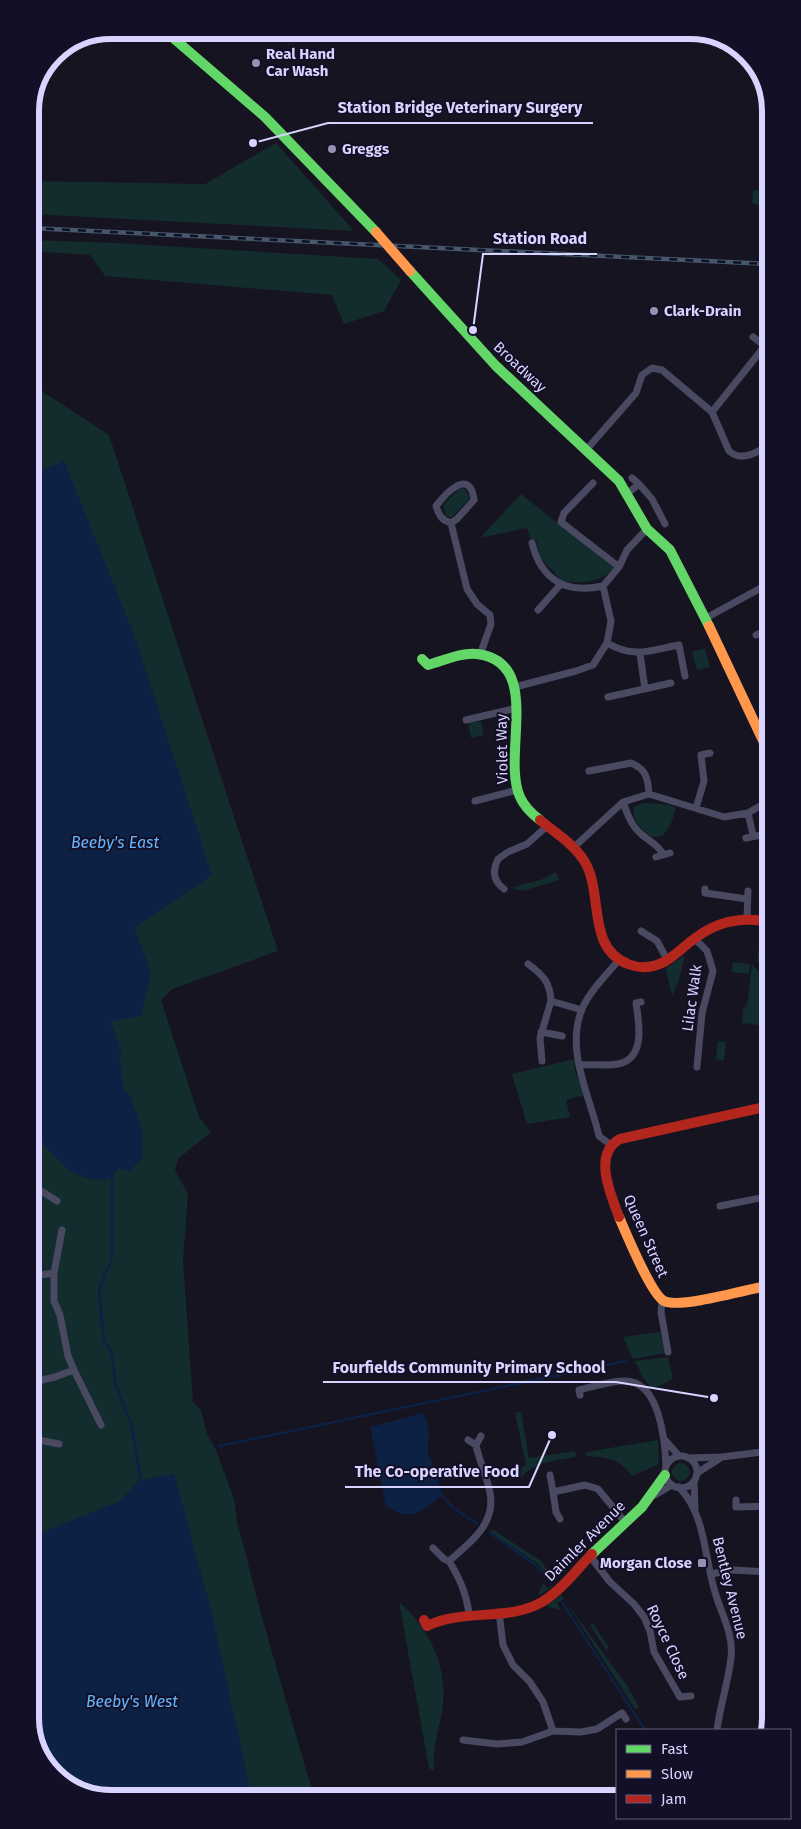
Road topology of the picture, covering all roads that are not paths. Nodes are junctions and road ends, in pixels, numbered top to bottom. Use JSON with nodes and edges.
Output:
{"nodes":[{"id":1,"x":174,"y":39,"type":"edge"},
{"id":2,"x":753,"y":337,"type":"dead end"},
{"id":3,"x":762,"y":343,"type":"edge"},
{"id":4,"x":762,"y":350,"type":"edge"},
{"id":5,"x":712,"y":412,"type":"junction"},
{"id":6,"x":587,"y":449,"type":"junction"},
{"id":7,"x":762,"y":449,"type":"edge"},
{"id":8,"x":632,"y":478,"type":"dead end"},
{"id":9,"x":593,"y":483,"type":"dead end"},
{"id":10,"x":639,"y":484,"type":"junction"},
{"id":11,"x":627,"y":494,"type":"junction"},
{"id":12,"x":451,"y":523,"type":"junction"},
{"id":13,"x":666,"y":524,"type":"dead end"},
{"id":14,"x":647,"y":529,"type":"junction"},
{"id":15,"x":532,"y":543,"type":"dead end"},
{"id":16,"x":619,"y":567,"type":"junction"},
{"id":17,"x":560,"y":585,"type":"junction"},
{"id":18,"x":603,"y":586,"type":"junction"},
{"id":19,"x":762,"y":587,"type":"edge"},
{"id":20,"x":538,"y":610,"type":"dead end"},
{"id":21,"x":706,"y":618,"type":"junction"},
{"id":22,"x":760,"y":632,"type":"dead end"},
{"id":23,"x":762,"y":636,"type":"edge"},
{"id":24,"x":607,"y":643,"type":"junction"},
{"id":25,"x":480,"y":654,"type":"junction"},
{"id":26,"x":640,"y":654,"type":"junction"},
{"id":27,"x":422,"y":659,"type":"dead end"},
{"id":28,"x":685,"y":676,"type":"dead end"},
{"id":29,"x":671,"y":683,"type":"dead end"},
{"id":30,"x":515,"y":687,"type":"junction"},
{"id":31,"x":645,"y":689,"type":"junction"},
{"id":32,"x":608,"y":697,"type":"dead end"},
{"id":33,"x":517,"y":708,"type":"junction"},
{"id":34,"x":466,"y":720,"type":"dead end"},
{"id":35,"x":762,"y":738,"type":"edge"},
{"id":36,"x":710,"y":753,"type":"dead end"},
{"id":37,"x":587,"y":772,"type":"dead end"},
{"id":38,"x":517,"y":790,"type":"junction"},
{"id":39,"x":649,"y":794,"type":"junction"},
{"id":40,"x":475,"y":801,"type":"dead end"},
{"id":41,"x":623,"y":802,"type":"junction"},
{"id":42,"x":762,"y":804,"type":"edge"},
{"id":43,"x":696,"y":808,"type":"junction"},
{"id":44,"x":748,"y":813,"type":"junction"},
{"id":45,"x":546,"y":827,"type":"junction"},
{"id":46,"x":753,"y":836,"type":"dead end"},
{"id":47,"x":573,"y":848,"type":"junction"},
{"id":48,"x":663,"y":855,"type":"dead end"},
{"id":49,"x":504,"y":889,"type":"dead end"},
{"id":50,"x":705,"y":889,"type":"dead end"},
{"id":51,"x":747,"y":918,"type":"junction"},
{"id":52,"x":762,"y":921,"type":"edge"},
{"id":53,"x":644,"y":931,"type":"dead end"},
{"id":54,"x":695,"y":939,"type":"junction"},
{"id":55,"x":619,"y":960,"type":"junction"},
{"id":56,"x":668,"y":960,"type":"junction"},
{"id":57,"x":528,"y":964,"type":"dead end"},
{"id":58,"x":551,"y":1001,"type":"junction"},
{"id":59,"x":636,"y":1003,"type":"dead end"},
{"id":60,"x":582,"y":1010,"type":"junction"},
{"id":61,"x":541,"y":1032,"type":"junction"},
{"id":62,"x":562,"y":1036,"type":"dead end"},
{"id":63,"x":542,"y":1061,"type":"dead end"},
{"id":64,"x":579,"y":1065,"type":"junction"},
{"id":65,"x":697,"y":1067,"type":"dead end"},
{"id":66,"x":762,"y":1108,"type":"edge"},
{"id":67,"x":611,"y":1144,"type":"junction"},
{"id":68,"x":39,"y":1190,"type":"edge"},
{"id":69,"x":762,"y":1198,"type":"edge"},
{"id":70,"x":57,"y":1201,"type":"dead end"},
{"id":71,"x":720,"y":1206,"type":"dead end"},
{"id":72,"x":62,"y":1230,"type":"dead end"},
{"id":73,"x":54,"y":1273,"type":"junction"},
{"id":74,"x":39,"y":1275,"type":"edge"},
{"id":75,"x":762,"y":1287,"type":"edge"},
{"id":76,"x":662,"y":1300,"type":"junction"},
{"id":77,"x":668,"y":1352,"type":"dead end"},
{"id":78,"x":74,"y":1370,"type":"junction"},
{"id":79,"x":39,"y":1381,"type":"edge"},
{"id":80,"x":580,"y":1395,"type":"dead end"},
{"id":81,"x":101,"y":1425,"type":"dead end"},
{"id":82,"x":481,"y":1436,"type":"dead end"},
{"id":83,"x":664,"y":1439,"type":"junction"},
{"id":84,"x":39,"y":1440,"type":"edge"},
{"id":85,"x":468,"y":1440,"type":"dead end"},
{"id":86,"x":59,"y":1444,"type":"dead end"},
{"id":87,"x":476,"y":1445,"type":"junction"},
{"id":88,"x":762,"y":1452,"type":"edge"},
{"id":89,"x":679,"y":1456,"type":"junction"},
{"id":90,"x":722,"y":1457,"type":"junction"},
{"id":91,"x":688,"y":1458,"type":"junction"},
{"id":92,"x":666,"y":1470,"type":"junction"},
{"id":93,"x":550,"y":1475,"type":"dead end"},
{"id":94,"x":695,"y":1477,"type":"junction"},
{"id":95,"x":676,"y":1486,"type":"junction"},
{"id":96,"x":553,"y":1492,"type":"junction"},
{"id":97,"x":652,"y":1497,"type":"junction"},
{"id":98,"x":736,"y":1500,"type":"dead end"},
{"id":99,"x":762,"y":1506,"type":"edge"},
{"id":100,"x":695,"y":1512,"type":"junction"},
{"id":101,"x":560,"y":1519,"type":"dead end"},
{"id":102,"x":625,"y":1522,"type":"junction"},
{"id":103,"x":433,"y":1548,"type":"dead end"},
{"id":104,"x":590,"y":1556,"type":"junction"},
{"id":105,"x":449,"y":1561,"type":"junction"},
{"id":106,"x":762,"y":1572,"type":"edge"},
{"id":107,"x":711,"y":1574,"type":"junction"},
{"id":108,"x":499,"y":1612,"type":"junction"},
{"id":109,"x":470,"y":1613,"type":"junction"},
{"id":110,"x":424,"y":1620,"type":"dead end"},
{"id":111,"x":691,"y":1696,"type":"dead end"},
{"id":112,"x":626,"y":1719,"type":"dead end"},
{"id":113,"x":717,"y":1729,"type":"edge"},
{"id":114,"x":553,"y":1731,"type":"junction"},
{"id":115,"x":463,"y":1740,"type":"dead end"}],
"edges":[{"from":1,"to":6,"type":"street","name":"Broadway","bridge":true},
{"from":2,"to":3,"type":"street"},
{"from":4,"to":5,"type":"street"},
{"from":5,"to":6,"type":"street"},
{"from":5,"to":7,"type":"street"},
{"from":6,"to":11,"type":"street","name":"Broadway"},
{"from":8,"to":10,"type":"street"},
{"from":9,"to":16,"type":"street"},
{"from":10,"to":11,"type":"street"},
{"from":10,"to":13,"type":"street"},
{"from":11,"to":14,"type":"street","name":"Broadway"},
{"from":12,"to":12,"type":"street"},
{"from":12,"to":25,"type":"street"},
{"from":14,"to":16,"type":"street"},
{"from":14,"to":21,"type":"street","name":"Broadway"},
{"from":15,"to":17,"type":"street"},
{"from":16,"to":18,"type":"street"},
{"from":17,"to":18,"type":"street"},
{"from":17,"to":20,"type":"street"},
{"from":18,"to":24,"type":"street"},
{"from":19,"to":21,"type":"street"},
{"from":21,"to":35,"type":"street","name":"Broadway"},
{"from":22,"to":23,"type":"street"},
{"from":24,"to":26,"type":"street"},
{"from":24,"to":30,"type":"street"},
{"from":25,"to":27,"type":"street"},
{"from":25,"to":30,"type":"street","name":"Violet Way"},
{"from":26,"to":28,"type":"street"},
{"from":26,"to":31,"type":"street"},
{"from":29,"to":31,"type":"street"},
{"from":30,"to":33,"type":"street","name":"Violet Way"},
{"from":31,"to":32,"type":"street"},
{"from":33,"to":34,"type":"street"},
{"from":33,"to":38,"type":"street","name":"Violet Way"},
{"from":36,"to":43,"type":"street"},
{"from":37,"to":39,"type":"street"},
{"from":38,"to":40,"type":"street"},
{"from":38,"to":45,"type":"street","name":"Violet Way"},
{"from":39,"to":41,"type":"street"},
{"from":39,"to":43,"type":"street"},
{"from":41,"to":47,"type":"street"},
{"from":41,"to":48,"type":"street"},
{"from":42,"to":44,"type":"street"},
{"from":43,"to":44,"type":"street"},
{"from":44,"to":46,"type":"street"},
{"from":45,"to":47,"type":"street","name":"Violet Way"},
{"from":45,"to":49,"type":"street"},
{"from":47,"to":55,"type":"street","name":"Violet Way"},
{"from":50,"to":51,"type":"street"},
{"from":51,"to":52,"type":"street"},
{"from":51,"to":54,"type":"street"},
{"from":53,"to":56,"type":"street"},
{"from":54,"to":56,"type":"street"},
{"from":54,"to":65,"type":"street","name":"Lilac Walk"},
{"from":55,"to":56,"type":"street"},
{"from":55,"to":60,"type":"street"},
{"from":57,"to":58,"type":"street"},
{"from":58,"to":60,"type":"street"},
{"from":58,"to":61,"type":"street"},
{"from":59,"to":64,"type":"street"},
{"from":60,"to":64,"type":"street"},
{"from":61,"to":62,"type":"street"},
{"from":61,"to":63,"type":"street"},
{"from":64,"to":67,"type":"street"},
{"from":66,"to":67,"type":"street"},
{"from":67,"to":76,"type":"street","name":"Queen Street"},
{"from":68,"to":70,"type":"street"},
{"from":69,"to":71,"type":"street"},
{"from":72,"to":73,"type":"street"},
{"from":73,"to":74,"type":"street"},
{"from":73,"to":78,"type":"street"},
{"from":75,"to":76,"type":"street","name":"Queen Street"},
{"from":76,"to":77,"type":"street"},
{"from":78,"to":79,"type":"street"},
{"from":78,"to":81,"type":"street"},
{"from":80,"to":83,"type":"street"},
{"from":82,"to":87,"type":"street"},
{"from":83,"to":89,"type":"street"},
{"from":83,"to":92,"type":"street"},
{"from":84,"to":86,"type":"street"},
{"from":85,"to":87,"type":"street"},
{"from":87,"to":105,"type":"street"},
{"from":88,"to":90,"type":"street"},
{"from":89,"to":91,"type":"street"},
{"from":89,"to":92,"type":"street"},
{"from":90,"to":91,"type":"street"},
{"from":90,"to":94,"type":"street"},
{"from":91,"to":94,"type":"street"},
{"from":92,"to":95,"type":"street"},
{"from":92,"to":97,"type":"street","name":"Daimler Avenue"},
{"from":93,"to":96,"type":"street"},
{"from":94,"to":95,"type":"street"},
{"from":94,"to":100,"type":"street","name":"Bentley Avenue"},
{"from":95,"to":97,"type":"street","name":"Daimler Avenue"},
{"from":95,"to":100,"type":"street","name":"Bentley Avenue"},
{"from":96,"to":101,"type":"street"},
{"from":96,"to":102,"type":"street"},
{"from":97,"to":102,"type":"street","name":"Daimler Avenue"},
{"from":98,"to":99,"type":"street"},
{"from":100,"to":107,"type":"street","name":"Bentley Avenue"},
{"from":102,"to":104,"type":"street","name":"Daimler Avenue"},
{"from":103,"to":105,"type":"street"},
{"from":104,"to":108,"type":"street","name":"Daimler Avenue"},
{"from":104,"to":111,"type":"street","name":"Royce Close"},
{"from":105,"to":109,"type":"street"},
{"from":106,"to":107,"type":"street"},
{"from":107,"to":113,"type":"street","name":"Bentley Avenue"},
{"from":108,"to":109,"type":"street","name":"Daimler Avenue"},
{"from":108,"to":114,"type":"street"},
{"from":109,"to":110,"type":"street","name":"Daimler Avenue"},
{"from":112,"to":114,"type":"street"},
{"from":114,"to":115,"type":"street"}]}
